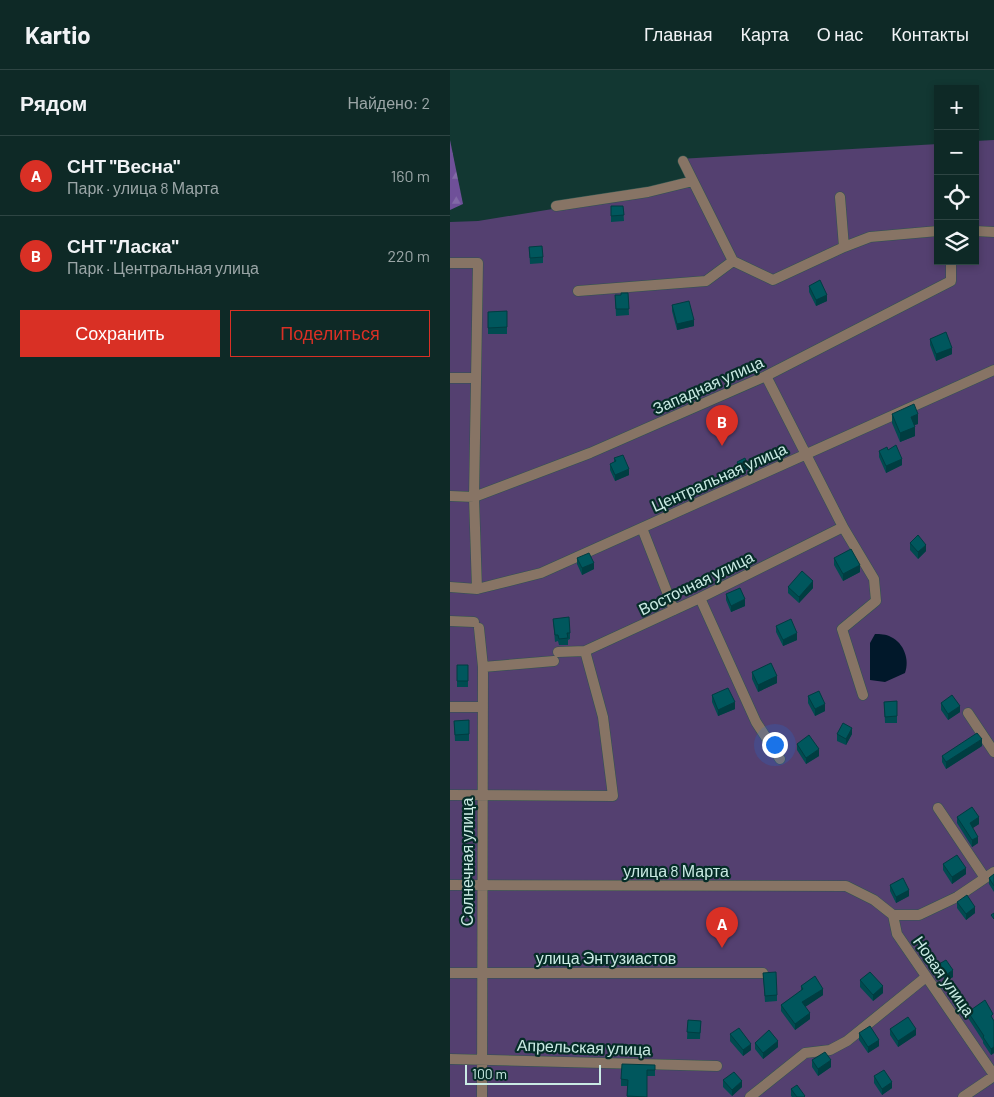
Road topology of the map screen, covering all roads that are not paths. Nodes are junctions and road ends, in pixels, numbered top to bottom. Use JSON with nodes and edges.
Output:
{"nodes":[{"id":1,"x":683,"y":161,"type":"dead end"},
{"id":2,"x":693,"y":181,"type":"junction"},
{"id":3,"x":840,"y":196,"type":"dead end"},
{"id":4,"x":556,"y":206,"type":"dead end"},
{"id":5,"x":934,"y":231,"type":"edge"},
{"id":6,"x":979,"y":231,"type":"edge"},
{"id":7,"x":994,"y":232,"type":"edge"},
{"id":8,"x":844,"y":246,"type":"junction"},
{"id":9,"x":733,"y":261,"type":"junction"},
{"id":10,"x":450,"y":263,"type":"edge"},
{"id":11,"x":951,"y":265,"type":"edge"},
{"id":12,"x":578,"y":291,"type":"dead end"},
{"id":13,"x":994,"y":370,"type":"edge"},
{"id":14,"x":766,"y":376,"type":"junction"},
{"id":15,"x":450,"y":378,"type":"edge"},
{"id":16,"x":476,"y":378,"type":"junction"},
{"id":17,"x":806,"y":456,"type":"junction"},
{"id":18,"x":450,"y":496,"type":"edge"},
{"id":19,"x":474,"y":497,"type":"junction"},
{"id":20,"x":843,"y":527,"type":"junction"},
{"id":21,"x":642,"y":528,"type":"junction"},
{"id":22,"x":450,"y":587,"type":"edge"},
{"id":23,"x":477,"y":589,"type":"junction"},
{"id":24,"x":700,"y":598,"type":"junction"},
{"id":25,"x":674,"y":610,"type":"junction"},
{"id":26,"x":450,"y":621,"type":"edge"},
{"id":27,"x":585,"y":651,"type":"junction"},
{"id":28,"x":483,"y":667,"type":"junction"},
{"id":29,"x":863,"y":695,"type":"dead end"},
{"id":30,"x":450,"y":707,"type":"edge"},
{"id":31,"x":483,"y":707,"type":"junction"},
{"id":32,"x":968,"y":713,"type":"dead end"},
{"id":33,"x":994,"y":752,"type":"edge"},
{"id":34,"x":780,"y":759,"type":"dead end"},
{"id":35,"x":450,"y":795,"type":"edge"},
{"id":36,"x":482,"y":795,"type":"junction"},
{"id":37,"x":938,"y":808,"type":"dead end"},
{"id":38,"x":994,"y":872,"type":"edge"},
{"id":39,"x":985,"y":878,"type":"junction"},
{"id":40,"x":450,"y":885,"type":"edge"},
{"id":41,"x":482,"y":885,"type":"junction"},
{"id":42,"x":893,"y":915,"type":"junction"},
{"id":43,"x":450,"y":973,"type":"edge"},
{"id":44,"x":482,"y":973,"type":"junction"},
{"id":45,"x":763,"y":973,"type":"edge"},
{"id":46,"x":926,"y":976,"type":"junction"},
{"id":47,"x":450,"y":1059,"type":"edge"},
{"id":48,"x":482,"y":1059,"type":"junction"},
{"id":49,"x":717,"y":1066,"type":"dead end"},
{"id":50,"x":994,"y":1075,"type":"edge"},
{"id":51,"x":482,"y":1097,"type":"edge"},
{"id":52,"x":750,"y":1097,"type":"edge"},
{"id":53,"x":963,"y":1097,"type":"edge"}],
"edges":[{"from":1,"to":2,"type":"street"},
{"from":2,"to":4,"type":"street"},
{"from":2,"to":9,"type":"street"},
{"from":3,"to":8,"type":"street"},
{"from":5,"to":8,"type":"street"},
{"from":6,"to":7,"type":"street"},
{"from":8,"to":9,"type":"street"},
{"from":9,"to":12,"type":"street"},
{"from":10,"to":16,"type":"street"},
{"from":11,"to":14,"type":"street","name":"Западная улица"},
{"from":13,"to":17,"type":"street","name":"Центральная улица"},
{"from":14,"to":17,"type":"street"},
{"from":14,"to":19,"type":"street","name":"Западная улица"},
{"from":15,"to":16,"type":"street"},
{"from":16,"to":19,"type":"street"},
{"from":17,"to":20,"type":"street"},
{"from":17,"to":21,"type":"street","name":"Центральная улица"},
{"from":18,"to":19,"type":"street","name":"Западная улица"},
{"from":19,"to":23,"type":"street"},
{"from":20,"to":24,"type":"street","name":"Восточная улица"},
{"from":20,"to":29,"type":"street"},
{"from":21,"to":23,"type":"street","name":"Центральная улица"},
{"from":21,"to":25,"type":"street"},
{"from":22,"to":23,"type":"street","name":"Центральная улица"},
{"from":24,"to":25,"type":"street","name":"Восточная улица"},
{"from":24,"to":34,"type":"street"},
{"from":25,"to":27,"type":"street","name":"Восточная улица"},
{"from":26,"to":28,"type":"street","name":"Солнечная улица"},
{"from":27,"to":28,"type":"street","name":"Восточная улица"},
{"from":27,"to":36,"type":"street"},
{"from":28,"to":31,"type":"street","name":"Солнечная улица"},
{"from":30,"to":31,"type":"street"},
{"from":31,"to":36,"type":"street","name":"Солнечная улица"},
{"from":32,"to":33,"type":"street"},
{"from":35,"to":36,"type":"street"},
{"from":36,"to":41,"type":"street","name":"Солнечная улица"},
{"from":37,"to":39,"type":"street"},
{"from":38,"to":39,"type":"street"},
{"from":39,"to":42,"type":"street"},
{"from":40,"to":41,"type":"street","name":"улица 8 Марта"},
{"from":41,"to":42,"type":"street","name":"улица 8 Марта"},
{"from":41,"to":44,"type":"street","name":"Солнечная улица"},
{"from":42,"to":46,"type":"street","name":"Новая улица"},
{"from":43,"to":44,"type":"street","name":"улица Энтузиастов"},
{"from":44,"to":45,"type":"street","name":"улица Энтузиастов"},
{"from":44,"to":48,"type":"street","name":"Солнечная улица"},
{"from":46,"to":50,"type":"street","name":"Новая улица"},
{"from":46,"to":52,"type":"street"},
{"from":47,"to":48,"type":"street","name":"Апрельская улица"},
{"from":48,"to":49,"type":"street","name":"Апрельская улица"},
{"from":48,"to":51,"type":"street","name":"Солнечная улица"},
{"from":50,"to":53,"type":"street"}]}
